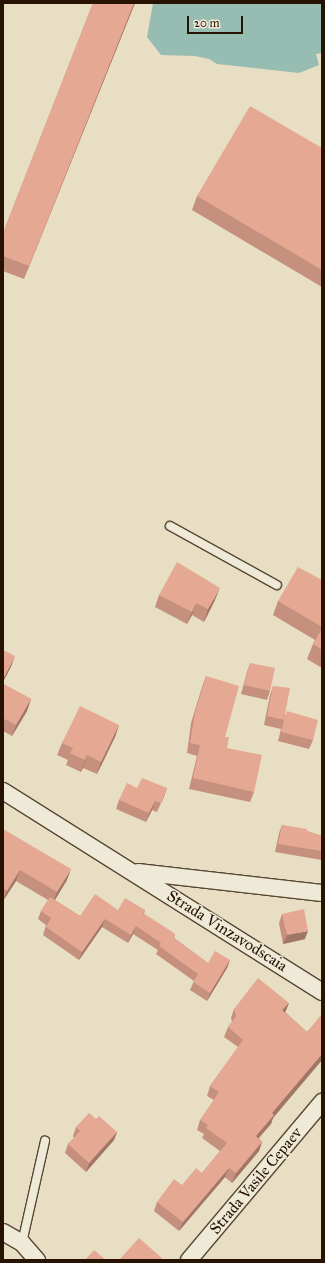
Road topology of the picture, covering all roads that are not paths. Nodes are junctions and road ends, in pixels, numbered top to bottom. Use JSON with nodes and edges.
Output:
{"nodes":[{"id":1,"x":170,"y":526,"type":"dead end"},
{"id":2,"x":277,"y":585,"type":"dead end"},
{"id":3,"x":3,"y":791,"type":"edge"},
{"id":4,"x":130,"y":871,"type":"junction"},
{"id":5,"x":322,"y":893,"type":"edge"},
{"id":6,"x":322,"y":992,"type":"edge"},
{"id":7,"x":322,"y":1102,"type":"edge"},
{"id":8,"x":45,"y":1141,"type":"dead end"},
{"id":9,"x":3,"y":1232,"type":"edge"},
{"id":10,"x":22,"y":1243,"type":"junction"},
{"id":11,"x":37,"y":1260,"type":"edge"},
{"id":12,"x":189,"y":1260,"type":"edge"}],
"edges":[{"from":1,"to":2,"type":"lane"},
{"from":3,"to":4,"type":"street","name":"Strada Vinzavodscaia"},
{"from":4,"to":5,"type":"street","name":"Strada Vinzavodscaia"},
{"from":4,"to":6,"type":"street","name":"Strada Vinzavodscaia"},
{"from":7,"to":12,"type":"street","name":"Strada Vasile Cepaev"},
{"from":8,"to":10,"type":"lane"},
{"from":9,"to":10,"type":"street"},
{"from":10,"to":11,"type":"street"}]}
